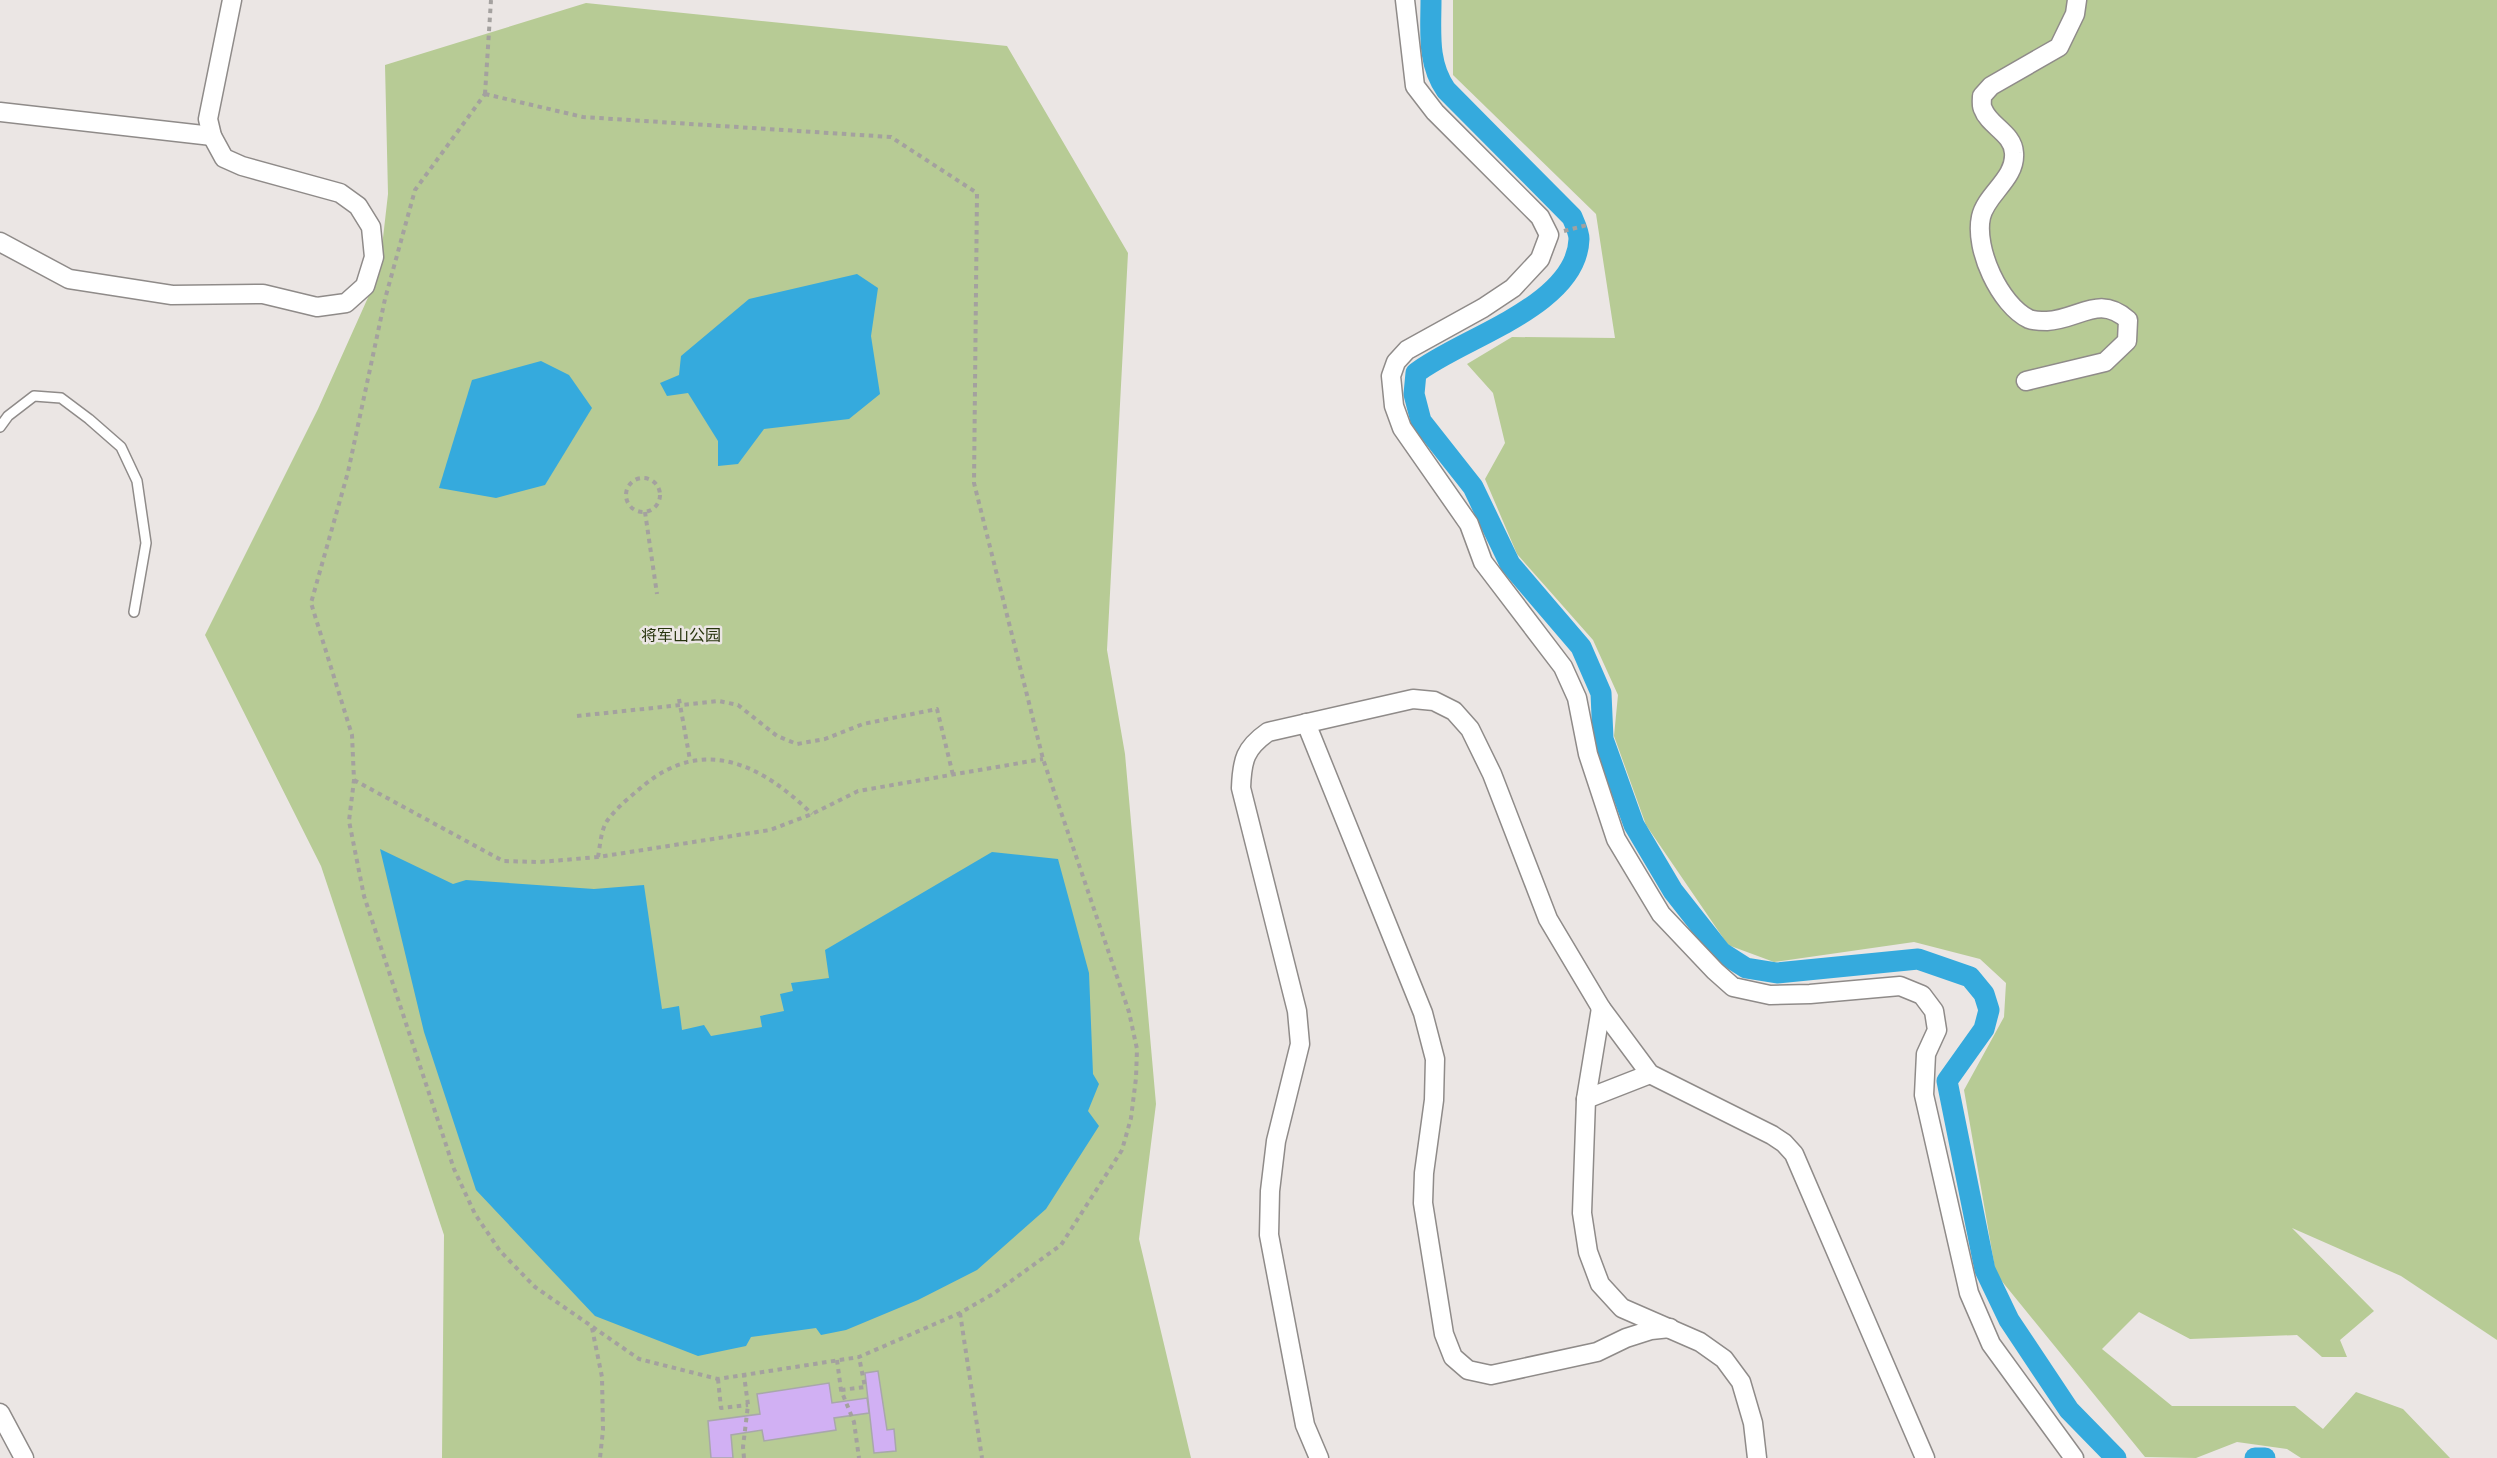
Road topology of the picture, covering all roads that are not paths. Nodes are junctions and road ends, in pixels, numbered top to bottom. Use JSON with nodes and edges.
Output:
{"nodes":[{"id":1,"x":232,"y":0,"type":"edge"},
{"id":2,"x":1405,"y":0,"type":"edge"},
{"id":3,"x":2077,"y":0,"type":"edge"},
{"id":4,"x":0,"y":112,"type":"edge"},
{"id":5,"x":212,"y":136,"type":"junction"},
{"id":6,"x":0,"y":242,"type":"edge"},
{"id":7,"x":2026,"y":381,"type":"dead end"},
{"id":8,"x":0,"y":427,"type":"edge"},
{"id":9,"x":134,"y":612,"type":"dead end"},
{"id":10,"x":1306,"y":723,"type":"junction"},
{"id":11,"x":1601,"y":1008,"type":"junction"},
{"id":12,"x":1650,"y":1074,"type":"junction"},
{"id":13,"x":1586,"y":1099,"type":"junction"},
{"id":14,"x":1670,"y":1328,"type":"junction"},
{"id":15,"x":0,"y":1413,"type":"edge"},
{"id":16,"x":24,"y":1458,"type":"edge"},
{"id":17,"x":1319,"y":1458,"type":"edge"},
{"id":18,"x":1756,"y":1458,"type":"edge"},
{"id":19,"x":1925,"y":1458,"type":"edge"},
{"id":20,"x":2074,"y":1458,"type":"edge"}],
"edges":[{"from":1,"to":5,"type":"street"},
{"from":2,"to":20,"type":"street"},
{"from":3,"to":7,"type":"street"},
{"from":4,"to":5,"type":"street"},
{"from":5,"to":6,"type":"street"},
{"from":8,"to":9,"type":"lane"},
{"from":10,"to":11,"type":"street"},
{"from":10,"to":14,"type":"street"},
{"from":10,"to":17,"type":"street"},
{"from":11,"to":12,"type":"street"},
{"from":11,"to":13,"type":"street"},
{"from":12,"to":13,"type":"street"},
{"from":12,"to":19,"type":"street"},
{"from":13,"to":14,"type":"street"},
{"from":14,"to":18,"type":"street"},
{"from":15,"to":16,"type":"street"}]}
